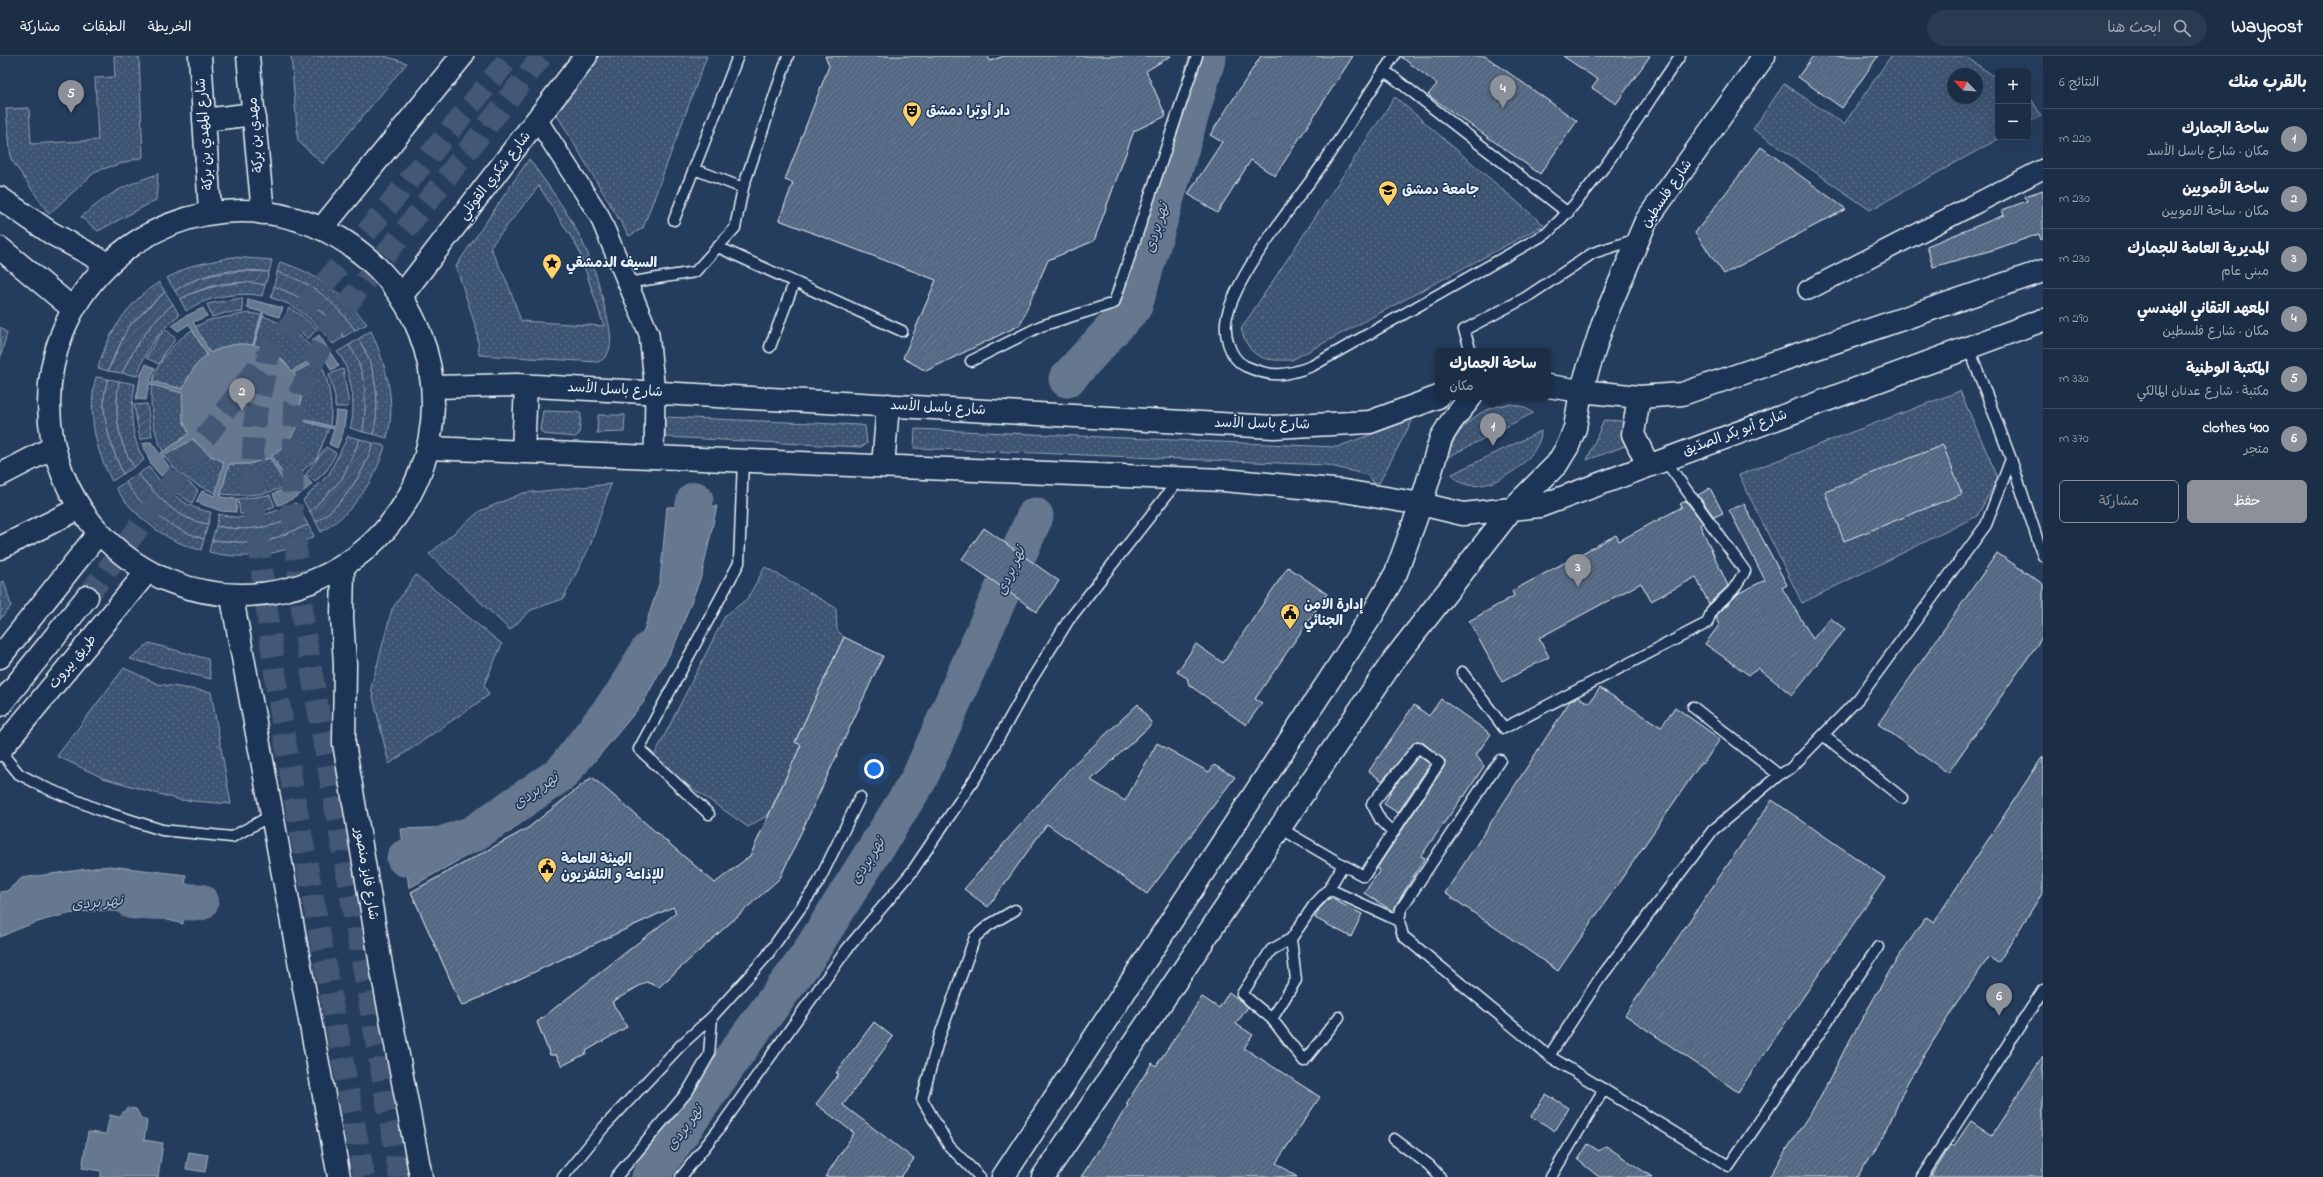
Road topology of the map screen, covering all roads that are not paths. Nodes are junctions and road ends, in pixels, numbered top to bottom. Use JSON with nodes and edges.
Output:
{"nodes":[{"id":1,"x":200,"y":56,"type":"edge"},
{"id":2,"x":248,"y":56,"type":"edge"},
{"id":3,"x":462,"y":56,"type":"edge"},
{"id":4,"x":586,"y":56,"type":"edge"},
{"id":5,"x":738,"y":56,"type":"edge"},
{"id":6,"x":788,"y":56,"type":"edge"},
{"id":7,"x":1197,"y":56,"type":"edge"},
{"id":8,"x":1394,"y":56,"type":"edge"},
{"id":9,"x":1680,"y":56,"type":"edge"},
{"id":10,"x":1764,"y":56,"type":"edge"},
{"id":11,"x":1384,"y":70,"type":"junction"},
{"id":12,"x":254,"y":114,"type":"junction"},
{"id":13,"x":204,"y":120,"type":"junction"},
{"id":14,"x":538,"y":121,"type":"junction"},
{"id":15,"x":694,"y":169,"type":"junction"},
{"id":16,"x":2043,"y":169,"type":"edge"},
{"id":17,"x":744,"y":188,"type":"junction"},
{"id":18,"x":0,"y":198,"type":"edge"},
{"id":19,"x":210,"y":212,"type":"junction"},
{"id":20,"x":263,"y":213,"type":"junction"},
{"id":21,"x":1568,"y":213,"type":"junction"},
{"id":22,"x":674,"y":220,"type":"dead end"},
{"id":23,"x":322,"y":227,"type":"junction"},
{"id":24,"x":1639,"y":238,"type":"junction"},
{"id":25,"x":718,"y":247,"type":"junction"},
{"id":26,"x":0,"y":248,"type":"edge"},
{"id":27,"x":106,"y":264,"type":"junction"},
{"id":28,"x":2043,"y":271,"type":"edge"},
{"id":29,"x":627,"y":282,"type":"junction"},
{"id":30,"x":794,"y":283,"type":"junction"},
{"id":31,"x":1808,"y":290,"type":"dead end"},
{"id":32,"x":402,"y":295,"type":"junction"},
{"id":33,"x":72,"y":308,"type":"junction"},
{"id":34,"x":2043,"y":320,"type":"edge"},
{"id":35,"x":902,"y":331,"type":"dead end"},
{"id":36,"x":770,"y":347,"type":"dead end"},
{"id":37,"x":1470,"y":348,"type":"edge"},
{"id":38,"x":1969,"y":348,"type":"junction"},
{"id":39,"x":971,"y":361,"type":"dead end"},
{"id":40,"x":526,"y":386,"type":"junction"},
{"id":41,"x":1551,"y":386,"type":"edge"},
{"id":42,"x":434,"y":387,"type":"junction"},
{"id":43,"x":1581,"y":391,"type":"junction"},
{"id":44,"x":655,"y":392,"type":"junction"},
{"id":45,"x":1639,"y":397,"type":"junction"},
{"id":46,"x":1435,"y":398,"type":"edge"},
{"id":47,"x":1468,"y":400,"type":"edge"},
{"id":48,"x":888,"y":405,"type":"junction"},
{"id":49,"x":52,"y":448,"type":"junction"},
{"id":50,"x":429,"y":448,"type":"junction"},
{"id":51,"x":523,"y":452,"type":"junction"},
{"id":52,"x":654,"y":457,"type":"junction"},
{"id":53,"x":2011,"y":459,"type":"junction"},
{"id":54,"x":743,"y":460,"type":"junction"},
{"id":55,"x":1656,"y":462,"type":"junction"},
{"id":56,"x":882,"y":466,"type":"junction"},
{"id":57,"x":0,"y":475,"type":"edge"},
{"id":58,"x":1180,"y":478,"type":"junction"},
{"id":59,"x":1421,"y":504,"type":"junction"},
{"id":60,"x":78,"y":509,"type":"junction"},
{"id":61,"x":1511,"y":510,"type":"junction"},
{"id":62,"x":97,"y":535,"type":"junction"},
{"id":63,"x":0,"y":548,"type":"edge"},
{"id":64,"x":2043,"y":556,"type":"edge"},
{"id":65,"x":343,"y":568,"type":"junction"},
{"id":66,"x":146,"y":573,"type":"junction"},
{"id":67,"x":87,"y":597,"type":"tunnel mouth"},
{"id":68,"x":232,"y":598,"type":"junction"},
{"id":69,"x":0,"y":657,"type":"edge"},
{"id":70,"x":1462,"y":672,"type":"dead end"},
{"id":71,"x":0,"y":705,"type":"edge"},
{"id":72,"x":1693,"y":707,"type":"dead end"},
{"id":73,"x":1823,"y":735,"type":"junction"},
{"id":74,"x":0,"y":750,"type":"edge"},
{"id":75,"x":1500,"y":760,"type":"dead end"},
{"id":76,"x":1779,"y":775,"type":"junction"},
{"id":77,"x":860,"y":797,"type":"dead end"},
{"id":78,"x":1902,"y":798,"type":"dead end"},
{"id":79,"x":709,"y":814,"type":"dead end"},
{"id":80,"x":272,"y":815,"type":"junction"},
{"id":81,"x":1280,"y":828,"type":"junction"},
{"id":82,"x":1393,"y":833,"type":"junction"},
{"id":83,"x":1342,"y":865,"type":"junction"},
{"id":84,"x":1329,"y":889,"type":"junction"},
{"id":85,"x":1015,"y":910,"type":"dead end"},
{"id":86,"x":1400,"y":921,"type":"junction"},
{"id":87,"x":1291,"y":939,"type":"junction"},
{"id":88,"x":1878,"y":947,"type":"dead end"},
{"id":89,"x":2043,"y":990,"type":"edge"},
{"id":90,"x":712,"y":1017,"type":"junction"},
{"id":91,"x":1339,"y":1017,"type":"dead end"},
{"id":92,"x":1272,"y":1019,"type":"junction"},
{"id":93,"x":1549,"y":1056,"type":"junction"},
{"id":94,"x":1604,"y":1090,"type":"junction"},
{"id":95,"x":1394,"y":1139,"type":"dead end"},
{"id":96,"x":340,"y":1177,"type":"edge"},
{"id":97,"x":421,"y":1177,"type":"edge"},
{"id":98,"x":563,"y":1177,"type":"edge"},
{"id":99,"x":616,"y":1177,"type":"edge"},
{"id":100,"x":681,"y":1177,"type":"edge"},
{"id":101,"x":980,"y":1177,"type":"edge"},
{"id":102,"x":1003,"y":1177,"type":"edge"},
{"id":103,"x":1043,"y":1177,"type":"edge"},
{"id":104,"x":1440,"y":1177,"type":"edge"},
{"id":105,"x":1551,"y":1177,"type":"edge"},
{"id":106,"x":1922,"y":1177,"type":"edge"}],
"edges":[{"from":1,"to":13,"type":"main road","name":"شارع المهدي بن بركة"},
{"from":2,"to":12,"type":"main road","name":"مهدي بن بركة"},
{"from":3,"to":23,"type":"main road"},
{"from":4,"to":14,"type":"main road","name":"شارع شكري القوتلي"},
{"from":5,"to":15,"type":"lane"},
{"from":6,"to":17,"type":"lane"},
{"from":7,"to":39,"type":"lane"},
{"from":8,"to":11,"type":"lane"},
{"from":9,"to":21,"type":"lane"},
{"from":10,"to":24,"type":"main road","name":"شارع فلسطين"},
{"from":11,"to":21,"type":"lane"},
{"from":11,"to":21,"type":"lane"},
{"from":12,"to":13,"type":"main road"},
{"from":12,"to":20,"type":"main road","name":"مهدي بن بركة"},
{"from":13,"to":19,"type":"main road","name":"شارع المهدي بن بركة"},
{"from":14,"to":29,"type":"street"},
{"from":14,"to":32,"type":"main road","name":"شارع شكري القوتلي"},
{"from":15,"to":17,"type":"lane"},
{"from":15,"to":22,"type":"lane"},
{"from":16,"to":31,"type":"street"},
{"from":17,"to":25,"type":"lane"},
{"from":18,"to":27,"type":"main road"},
{"from":19,"to":20,"type":"main road"},
{"from":19,"to":27,"type":"main road"},
{"from":20,"to":23,"type":"main road"},
{"from":23,"to":32,"type":"main road"},
{"from":24,"to":37,"type":"lane"},
{"from":24,"to":43,"type":"main road","name":"شارع فلسطين"},
{"from":25,"to":29,"type":"lane"},
{"from":25,"to":30,"type":"lane"},
{"from":26,"to":33,"type":"main road"},
{"from":27,"to":33,"type":"main road"},
{"from":28,"to":45,"type":"main road"},
{"from":29,"to":44,"type":"street"},
{"from":30,"to":35,"type":"lane"},
{"from":30,"to":36,"type":"lane"},
{"from":32,"to":42,"type":"main road"},
{"from":33,"to":49,"type":"main road"},
{"from":34,"to":38,"type":"main road","name":"شارع أبو بكر الصدّيق"},
{"from":38,"to":53,"type":"lane"},
{"from":38,"to":55,"type":"main road","name":"شارع أبو بكر الصدّيق"},
{"from":40,"to":42,"type":"main road","name":"شارع باسل الأسد"},
{"from":40,"to":44,"type":"main road","name":"شارع باسل الأسد"},
{"from":40,"to":51,"type":"main road"},
{"from":41,"to":43,"type":"main road"},
{"from":42,"to":50,"type":"main road"},
{"from":43,"to":45,"type":"main road"},
{"from":43,"to":61,"type":"main road","name":"شارع فلسطين"},
{"from":44,"to":48,"type":"main road","name":"شارع باسل الأسد"},
{"from":44,"to":52,"type":"street"},
{"from":45,"to":55,"type":"main road"},
{"from":46,"to":48,"type":"main road","name":"شارع باسل الأسد"},
{"from":47,"to":59,"type":"main road"},
{"from":48,"to":56,"type":"main road"},
{"from":49,"to":57,"type":"main road"},
{"from":49,"to":60,"type":"main road"},
{"from":50,"to":51,"type":"main road"},
{"from":50,"to":65,"type":"main road"},
{"from":51,"to":52,"type":"main road"},
{"from":52,"to":54,"type":"main road"},
{"from":53,"to":64,"type":"lane"},
{"from":53,"to":73,"type":"lane"},
{"from":54,"to":56,"type":"main road"},
{"from":54,"to":79,"type":"lane"},
{"from":55,"to":61,"type":"main road","name":"شارع أبو بكر الصدّيق"},
{"from":55,"to":70,"type":"lane"},
{"from":56,"to":58,"type":"main road"},
{"from":58,"to":59,"type":"main road"},
{"from":58,"to":100,"type":"lane"},
{"from":59,"to":61,"type":"main road","name":"شارع أبو بكر الصدّيق"},
{"from":59,"to":102,"type":"main road"},
{"from":60,"to":62,"type":"main road"},
{"from":60,"to":63,"type":"main road"},
{"from":61,"to":81,"type":"main road","name":"شارع فلسطين"},
{"from":62,"to":66,"type":"main road"},
{"from":62,"to":69,"type":"main road"},
{"from":65,"to":68,"type":"main road"},
{"from":65,"to":97,"type":"main road","name":"شارع فايز منصور"},
{"from":66,"to":68,"type":"main road"},
{"from":66,"to":74,"type":"main road","name":"طريق بيروت"},
{"from":67,"to":71,"type":"main road"},
{"from":68,"to":80,"type":"main road"},
{"from":72,"to":76,"type":"lane"},
{"from":73,"to":76,"type":"lane"},
{"from":73,"to":78,"type":"lane"},
{"from":74,"to":80,"type":"lane"},
{"from":75,"to":86,"type":"lane"},
{"from":76,"to":93,"type":"lane"},
{"from":77,"to":90,"type":"lane"},
{"from":80,"to":96,"type":"main road"},
{"from":81,"to":83,"type":"lane"},
{"from":81,"to":103,"type":"main road","name":"شارع فلسطين"},
{"from":82,"to":82,"type":"lane"},
{"from":82,"to":83,"type":"lane"},
{"from":83,"to":84,"type":"lane"},
{"from":84,"to":86,"type":"lane"},
{"from":84,"to":87,"type":"lane"},
{"from":85,"to":101,"type":"lane"},
{"from":86,"to":93,"type":"lane"},
{"from":87,"to":92,"type":"lane"},
{"from":87,"to":92,"type":"lane"},
{"from":88,"to":94,"type":"lane"},
{"from":89,"to":106,"type":"lane"},
{"from":90,"to":98,"type":"lane"},
{"from":90,"to":99,"type":"lane"},
{"from":91,"to":92,"type":"lane"},
{"from":93,"to":94,"type":"lane"},
{"from":94,"to":105,"type":"lane"},
{"from":95,"to":104,"type":"lane"}]}
